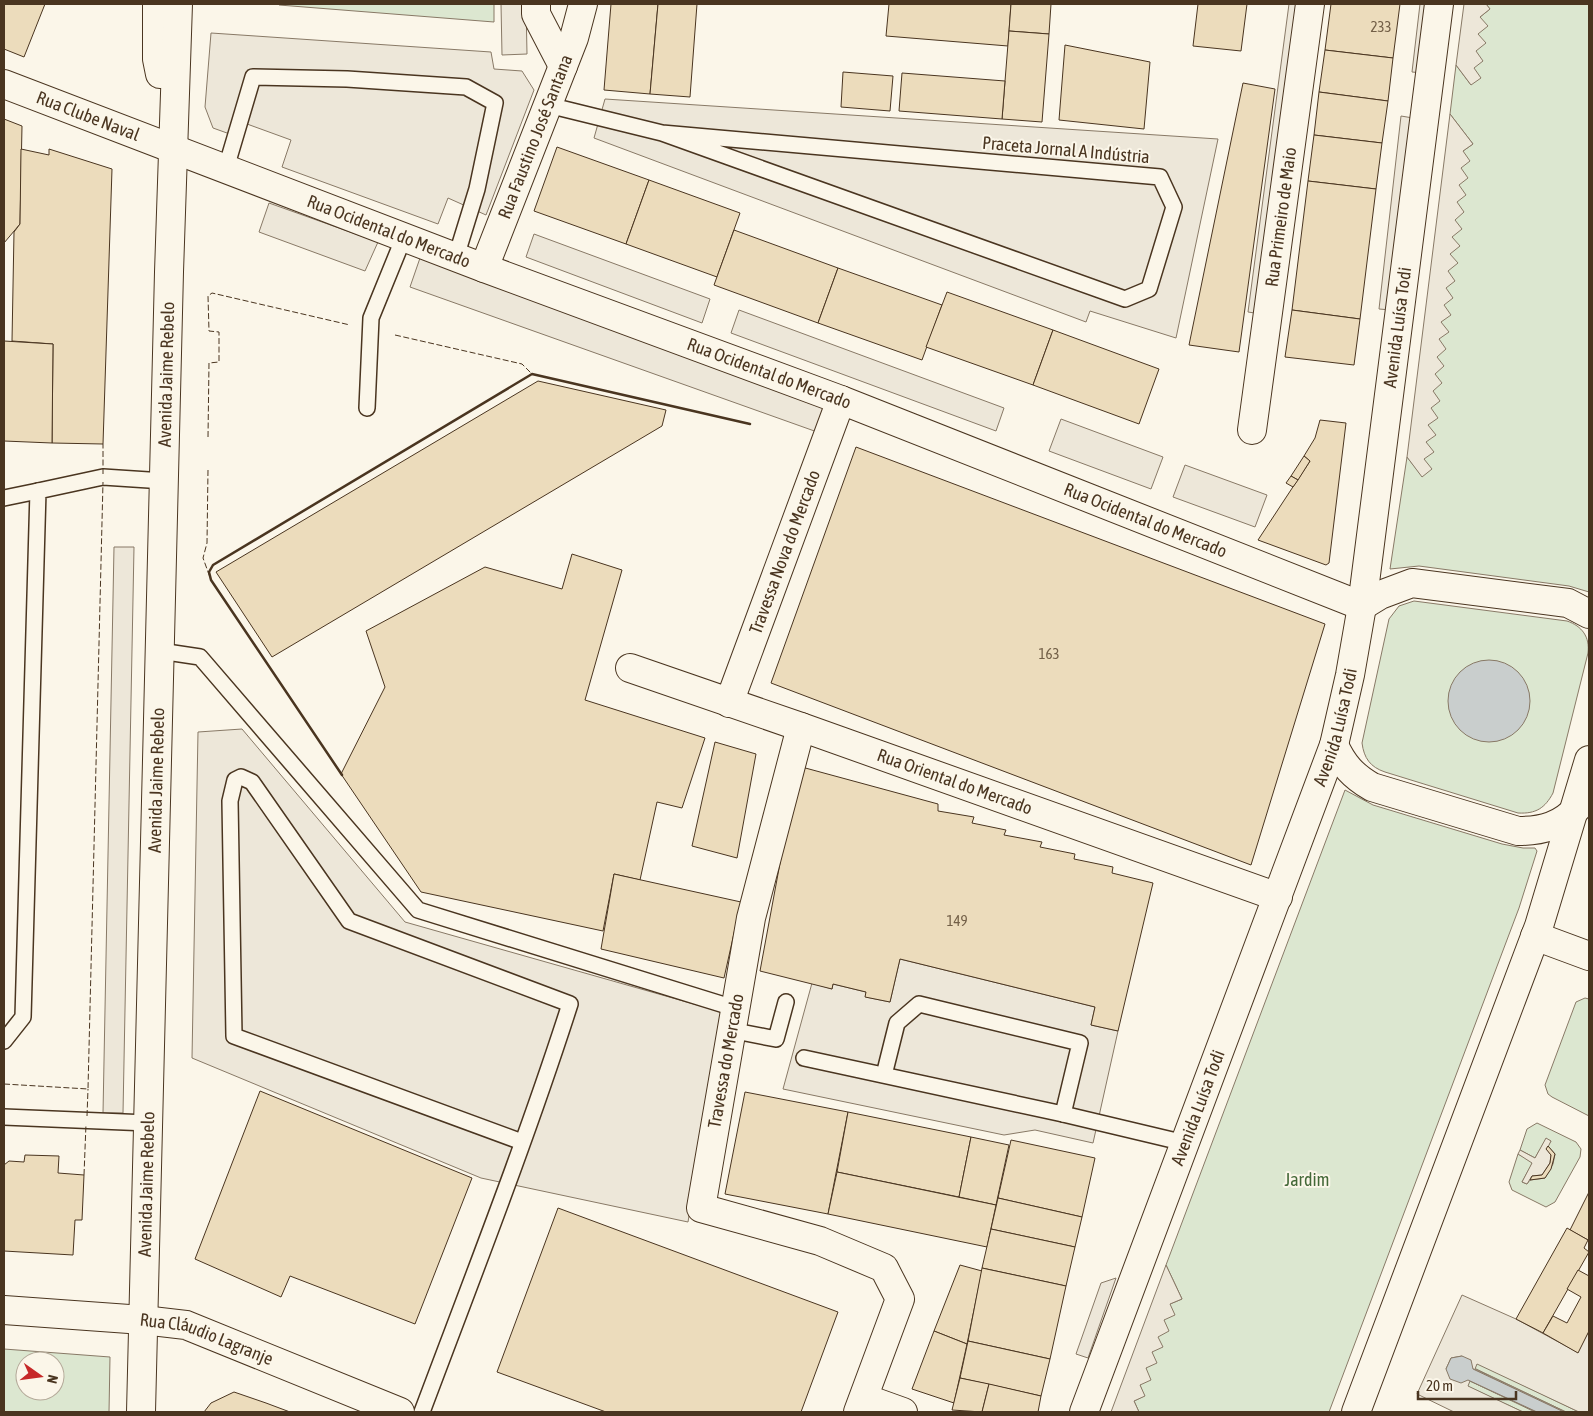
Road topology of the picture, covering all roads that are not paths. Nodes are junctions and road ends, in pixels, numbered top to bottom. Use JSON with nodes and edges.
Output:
{"nodes":[{"id":1,"x":157,"y":4,"type":"edge"},
{"id":2,"x":178,"y":4,"type":"edge"},
{"id":3,"x":536,"y":4,"type":"edge"},
{"id":4,"x":584,"y":4,"type":"edge"},
{"id":5,"x":1310,"y":4,"type":"edge"},
{"id":6,"x":1439,"y":4,"type":"edge"},
{"id":7,"x":563,"y":66,"type":"junction"},
{"id":8,"x":4,"y":84,"type":"edge"},
{"id":9,"x":548,"y":105,"type":"junction"},
{"id":10,"x":662,"y":132,"type":"junction"},
{"id":11,"x":172,"y":147,"type":"junction"},
{"id":12,"x":226,"y":168,"type":"junction"},
{"id":13,"x":404,"y":237,"type":"junction"},
{"id":14,"x":456,"y":257,"type":"junction"},
{"id":15,"x":484,"y":268,"type":"junction"},
{"id":16,"x":841,"y":400,"type":"junction"},
{"id":17,"x":367,"y":408,"type":"dead end"},
{"id":18,"x":1252,"y":430,"type":"dead end"},
{"id":19,"x":164,"y":481,"type":"junction"},
{"id":20,"x":38,"y":491,"type":"junction"},
{"id":21,"x":4,"y":498,"type":"edge"},
{"id":22,"x":1362,"y":606,"type":"junction"},
{"id":23,"x":1589,"y":614,"type":"edge"},
{"id":24,"x":160,"y":651,"type":"junction"},
{"id":25,"x":630,"y":668,"type":"dead end"},
{"id":26,"x":729,"y":703,"type":"junction"},
{"id":27,"x":800,"y":727,"type":"junction"},
{"id":28,"x":1334,"y":745,"type":"junction"},
{"id":29,"x":1589,"y":760,"type":"edge"},
{"id":30,"x":1582,"y":802,"type":"edge"},
{"id":31,"x":1278,"y":897,"type":"junction"},
{"id":32,"x":1535,"y":936,"type":"junction"},
{"id":33,"x":1589,"y":956,"type":"edge"},
{"id":34,"x":786,"y":1002,"type":"dead end"},
{"id":35,"x":732,"y":1019,"type":"junction"},
{"id":36,"x":4,"y":1041,"type":"edge"},
{"id":37,"x":804,"y":1058,"type":"dead end"},
{"id":38,"x":884,"y":1075,"type":"junction"},
{"id":39,"x":1063,"y":1114,"type":"junction"},
{"id":40,"x":4,"y":1117,"type":"edge"},
{"id":41,"x":148,"y":1123,"type":"junction"},
{"id":42,"x":522,"y":1142,"type":"junction"},
{"id":43,"x":1186,"y":1142,"type":"junction"},
{"id":44,"x":4,"y":1310,"type":"edge"},
{"id":45,"x":143,"y":1320,"type":"junction"},
{"id":46,"x":861,"y":1405,"type":"edge"},
{"id":47,"x":141,"y":1412,"type":"edge"},
{"id":48,"x":400,"y":1412,"type":"edge"},
{"id":49,"x":422,"y":1412,"type":"edge"},
{"id":50,"x":903,"y":1412,"type":"edge"},
{"id":51,"x":1084,"y":1412,"type":"edge"},
{"id":52,"x":1356,"y":1412,"type":"edge"}],
"edges":[{"from":1,"to":11,"type":"street"},
{"from":2,"to":11,"type":"street"},
{"from":3,"to":7,"type":"street"},
{"from":4,"to":7,"type":"street","name":"Rua Faustino José Santana"},
{"from":5,"to":18,"type":"street","name":"Rua Primeiro de Maio"},
{"from":6,"to":22,"type":"street","name":"Avenida Luísa Todi"},
{"from":7,"to":9,"type":"street","name":"Rua Faustino José Santana"},
{"from":8,"to":11,"type":"street","name":"Rua Clube Naval"},
{"from":9,"to":10,"type":"lane","name":"Praceta Jornal A Indústria"},
{"from":9,"to":15,"type":"street","name":"Rua Faustino José Santana"},
{"from":10,"to":10,"type":"lane","name":"Praceta Jornal A Indústria"},
{"from":11,"to":12,"type":"street","name":"Rua Ocidental do Mercado"},
{"from":11,"to":19,"type":"street","name":"Avenida Jaime Rebelo"},
{"from":12,"to":13,"type":"street","name":"Rua Ocidental do Mercado"},
{"from":12,"to":14,"type":"lane"},
{"from":13,"to":14,"type":"street","name":"Rua Ocidental do Mercado"},
{"from":13,"to":17,"type":"lane"},
{"from":14,"to":15,"type":"street","name":"Rua Ocidental do Mercado"},
{"from":15,"to":16,"type":"street","name":"Rua Ocidental do Mercado"},
{"from":16,"to":22,"type":"street","name":"Rua Ocidental do Mercado"},
{"from":16,"to":26,"type":"street","name":"Travessa Nova do Mercado"},
{"from":19,"to":20,"type":"lane"},
{"from":19,"to":24,"type":"street","name":"Avenida Jaime Rebelo"},
{"from":20,"to":21,"type":"lane"},
{"from":20,"to":36,"type":"lane"},
{"from":22,"to":23,"type":"street"},
{"from":22,"to":28,"type":"street","name":"Avenida Luísa Todi"},
{"from":24,"to":35,"type":"lane"},
{"from":24,"to":41,"type":"street","name":"Avenida Jaime Rebelo"},
{"from":25,"to":26,"type":"street","name":"Rua Oriental do Mercado"},
{"from":26,"to":27,"type":"street","name":"Rua Oriental do Mercado"},
{"from":27,"to":31,"type":"street","name":"Rua Oriental do Mercado"},
{"from":27,"to":35,"type":"street","name":"Travessa do Mercado"},
{"from":28,"to":30,"type":"street"},
{"from":28,"to":31,"type":"street","name":"Avenida Luísa Todi"},
{"from":29,"to":30,"type":"street"},
{"from":30,"to":32,"type":"street"},
{"from":31,"to":43,"type":"street","name":"Avenida Luísa Todi"},
{"from":32,"to":33,"type":"street"},
{"from":32,"to":52,"type":"street"},
{"from":34,"to":35,"type":"lane"},
{"from":35,"to":46,"type":"street","name":"Travessa do Mercado"},
{"from":37,"to":38,"type":"lane"},
{"from":38,"to":39,"type":"lane"},
{"from":38,"to":39,"type":"lane"},
{"from":39,"to":43,"type":"lane"},
{"from":40,"to":41,"type":"lane"},
{"from":41,"to":45,"type":"street","name":"Avenida Jaime Rebelo"},
{"from":42,"to":42,"type":"lane"},
{"from":42,"to":49,"type":"lane"},
{"from":43,"to":51,"type":"street","name":"Avenida Luísa Todi"},
{"from":44,"to":45,"type":"street","name":"Rua Cláudio Lagranje"},
{"from":45,"to":47,"type":"street","name":"Avenida Jaime Rebelo"},
{"from":45,"to":48,"type":"street","name":"Rua Cláudio Lagranje"},
{"from":46,"to":50,"type":"street"}]}
